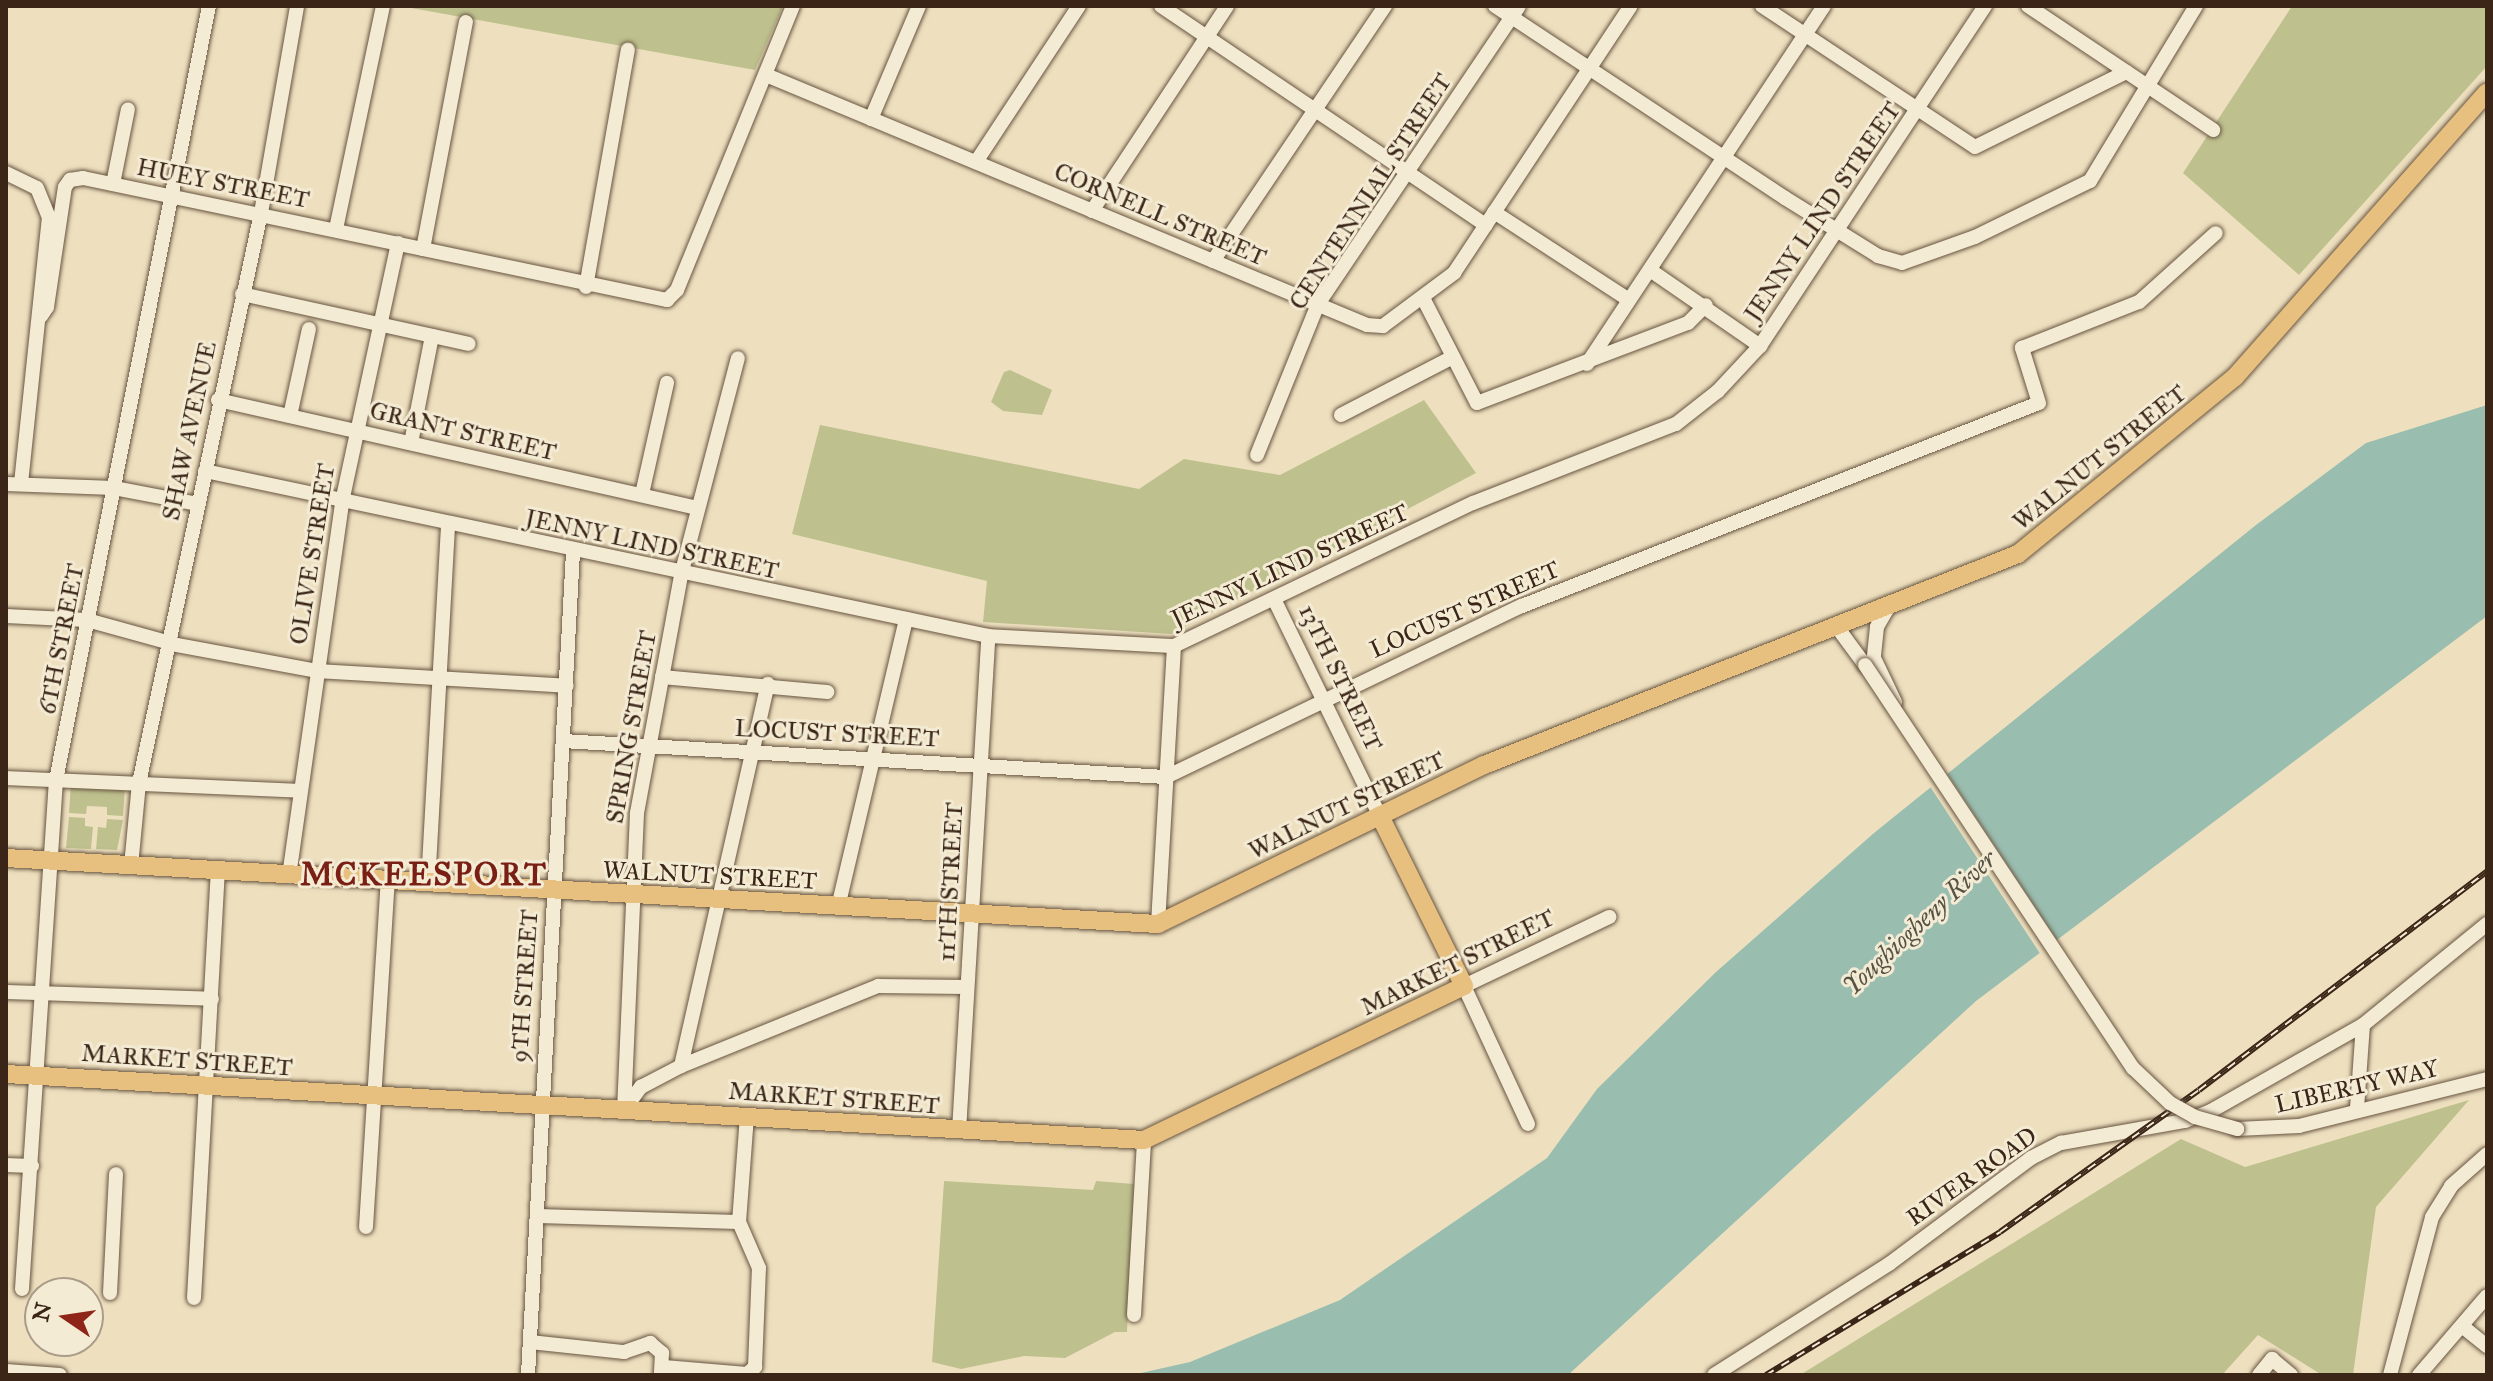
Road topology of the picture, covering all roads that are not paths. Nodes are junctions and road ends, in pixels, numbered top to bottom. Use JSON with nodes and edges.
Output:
{"nodes":[{"id":1,"x":209,"y":6,"type":"edge"},
{"id":2,"x":297,"y":6,"type":"edge"},
{"id":3,"x":383,"y":6,"type":"edge"},
{"id":4,"x":793,"y":6,"type":"edge"},
{"id":5,"x":919,"y":6,"type":"edge"},
{"id":6,"x":1079,"y":6,"type":"edge"},
{"id":7,"x":1161,"y":6,"type":"edge"},
{"id":8,"x":1227,"y":6,"type":"edge"},
{"id":9,"x":1385,"y":6,"type":"edge"},
{"id":10,"x":1495,"y":6,"type":"edge"},
{"id":11,"x":1631,"y":6,"type":"edge"},
{"id":12,"x":1762,"y":6,"type":"edge"},
{"id":13,"x":1824,"y":6,"type":"edge"},
{"id":14,"x":1985,"y":6,"type":"edge"},
{"id":15,"x":2028,"y":6,"type":"edge"},
{"id":16,"x":2196,"y":6,"type":"edge"},
{"id":17,"x":1516,"y":12,"type":"edge"},
{"id":18,"x":466,"y":22,"type":"dead end"},
{"id":19,"x":1206,"y":34,"type":"junction"},
{"id":20,"x":1805,"y":36,"type":"junction"},
{"id":21,"x":628,"y":50,"type":"dead end"},
{"id":22,"x":1589,"y":66,"type":"junction"},
{"id":23,"x":2126,"y":72,"type":"junction"},
{"id":24,"x":766,"y":75,"type":"junction"},
{"id":25,"x":2151,"y":85,"type":"junction"},
{"id":26,"x":2487,"y":92,"type":"edge"},
{"id":27,"x":1317,"y":108,"type":"junction"},
{"id":28,"x":128,"y":109,"type":"dead end"},
{"id":29,"x":1916,"y":113,"type":"junction"},
{"id":30,"x":871,"y":119,"type":"junction"},
{"id":31,"x":2213,"y":130,"type":"dead end"},
{"id":32,"x":1727,"y":157,"type":"junction"},
{"id":33,"x":976,"y":162,"type":"junction"},
{"id":34,"x":1409,"y":170,"type":"junction"},
{"id":35,"x":6,"y":173,"type":"edge"},
{"id":36,"x":113,"y":184,"type":"junction"},
{"id":37,"x":174,"y":196,"type":"junction"},
{"id":38,"x":1092,"y":211,"type":"junction"},
{"id":39,"x":261,"y":213,"type":"junction"},
{"id":40,"x":1490,"y":219,"type":"junction"},
{"id":41,"x":336,"y":229,"type":"junction"},
{"id":42,"x":1835,"y":230,"type":"junction"},
{"id":43,"x":2216,"y":233,"type":"dead end"},
{"id":44,"x":398,"y":243,"type":"junction"},
{"id":45,"x":423,"y":249,"type":"junction"},
{"id":46,"x":1213,"y":261,"type":"junction"},
{"id":47,"x":1650,"y":270,"type":"junction"},
{"id":48,"x":586,"y":287,"type":"junction"},
{"id":49,"x":242,"y":294,"type":"junction"},
{"id":50,"x":1423,"y":298,"type":"junction"},
{"id":51,"x":1629,"y":300,"type":"junction"},
{"id":52,"x":1318,"y":304,"type":"junction"},
{"id":53,"x":1706,"y":305,"type":"junction"},
{"id":54,"x":41,"y":316,"type":"junction"},
{"id":55,"x":380,"y":325,"type":"junction"},
{"id":56,"x":309,"y":329,"type":"dead end"},
{"id":57,"x":432,"y":336,"type":"junction"},
{"id":58,"x":469,"y":344,"type":"dead end"},
{"id":59,"x":1760,"y":346,"type":"junction"},
{"id":60,"x":1453,"y":357,"type":"junction"},
{"id":61,"x":738,"y":358,"type":"dead end"},
{"id":62,"x":1587,"y":364,"type":"junction"},
{"id":63,"x":667,"y":383,"type":"dead end"},
{"id":64,"x":218,"y":400,"type":"junction"},
{"id":65,"x":1341,"y":415,"type":"dead end"},
{"id":66,"x":290,"y":416,"type":"junction"},
{"id":67,"x":357,"y":431,"type":"junction"},
{"id":68,"x":411,"y":443,"type":"junction"},
{"id":69,"x":1257,"y":455,"type":"dead end"},
{"id":70,"x":205,"y":471,"type":"junction"},
{"id":71,"x":14,"y":484,"type":"edge"},
{"id":72,"x":114,"y":488,"type":"junction"},
{"id":73,"x":642,"y":494,"type":"junction"},
{"id":74,"x":342,"y":502,"type":"junction"},
{"id":75,"x":198,"y":504,"type":"junction"},
{"id":76,"x":698,"y":508,"type":"junction"},
{"id":77,"x":448,"y":525,"type":"junction"},
{"id":78,"x":573,"y":552,"type":"junction"},
{"id":79,"x":681,"y":575,"type":"junction"},
{"id":80,"x":1274,"y":599,"type":"junction"},
{"id":81,"x":1889,"y":606,"type":"junction"},
{"id":82,"x":6,"y":616,"type":"edge"},
{"id":83,"x":906,"y":619,"type":"junction"},
{"id":84,"x":87,"y":620,"type":"junction"},
{"id":85,"x":1837,"y":627,"type":"junction"},
{"id":86,"x":988,"y":636,"type":"junction"},
{"id":87,"x":168,"y":640,"type":"junction"},
{"id":88,"x":1174,"y":646,"type":"junction"},
{"id":89,"x":1870,"y":661,"type":"junction"},
{"id":90,"x":317,"y":671,"type":"junction"},
{"id":91,"x":662,"y":677,"type":"junction"},
{"id":92,"x":437,"y":679,"type":"junction"},
{"id":93,"x":768,"y":684,"type":"junction"},
{"id":94,"x":567,"y":686,"type":"junction"},
{"id":95,"x":827,"y":692,"type":"dead end"},
{"id":96,"x":1323,"y":698,"type":"junction"},
{"id":97,"x":563,"y":741,"type":"junction"},
{"id":98,"x":650,"y":745,"type":"junction"},
{"id":99,"x":753,"y":752,"type":"junction"},
{"id":100,"x":873,"y":757,"type":"junction"},
{"id":101,"x":980,"y":765,"type":"junction"},
{"id":102,"x":1166,"y":777,"type":"junction"},
{"id":103,"x":6,"y":778,"type":"edge"},
{"id":104,"x":56,"y":780,"type":"junction"},
{"id":105,"x":139,"y":783,"type":"junction"},
{"id":106,"x":300,"y":791,"type":"junction"},
{"id":107,"x":1380,"y":816,"type":"junction"},
{"id":108,"x":6,"y":858,"type":"edge"},
{"id":109,"x":50,"y":861,"type":"junction"},
{"id":110,"x":131,"y":866,"type":"junction"},
{"id":111,"x":218,"y":872,"type":"junction"},
{"id":112,"x":289,"y":876,"type":"junction"},
{"id":113,"x":388,"y":882,"type":"junction"},
{"id":114,"x":428,"y":884,"type":"junction"},
{"id":115,"x":554,"y":891,"type":"junction"},
{"id":116,"x":634,"y":895,"type":"junction"},
{"id":117,"x":719,"y":901,"type":"junction"},
{"id":118,"x":838,"y":907,"type":"junction"},
{"id":119,"x":970,"y":915,"type":"junction"},
{"id":120,"x":1609,"y":917,"type":"dead end"},
{"id":121,"x":1158,"y":924,"type":"junction"},
{"id":122,"x":2487,"y":924,"type":"edge"},
{"id":123,"x":1464,"y":986,"type":"junction"},
{"id":124,"x":967,"y":987,"type":"junction"},
{"id":125,"x":6,"y":992,"type":"edge"},
{"id":126,"x":43,"y":995,"type":"junction"},
{"id":127,"x":212,"y":999,"type":"junction"},
{"id":128,"x":2363,"y":1025,"type":"junction"},
{"id":129,"x":681,"y":1066,"type":"junction"},
{"id":130,"x":6,"y":1074,"type":"edge"},
{"id":131,"x":38,"y":1076,"type":"junction"},
{"id":132,"x":2487,"y":1079,"type":"edge"},
{"id":133,"x":208,"y":1088,"type":"junction"},
{"id":134,"x":373,"y":1096,"type":"junction"},
{"id":135,"x":2357,"y":1108,"type":"junction"},
{"id":136,"x":540,"y":1109,"type":"junction"},
{"id":137,"x":624,"y":1111,"type":"junction"},
{"id":138,"x":747,"y":1116,"type":"junction"},
{"id":139,"x":1528,"y":1124,"type":"dead end"},
{"id":140,"x":959,"y":1131,"type":"junction"},
{"id":141,"x":1144,"y":1140,"type":"junction"},
{"id":142,"x":2487,"y":1154,"type":"edge"},
{"id":143,"x":6,"y":1165,"type":"edge"},
{"id":144,"x":32,"y":1166,"type":"junction"},
{"id":145,"x":116,"y":1174,"type":"dead end"},
{"id":146,"x":537,"y":1216,"type":"junction"},
{"id":147,"x":739,"y":1222,"type":"junction"},
{"id":148,"x":366,"y":1227,"type":"dead end"},
{"id":149,"x":22,"y":1289,"type":"dead end"},
{"id":150,"x":110,"y":1293,"type":"dead end"},
{"id":151,"x":2487,"y":1296,"type":"edge"},
{"id":152,"x":194,"y":1298,"type":"dead end"},
{"id":153,"x":1134,"y":1315,"type":"dead end"},
{"id":154,"x":2462,"y":1326,"type":"junction"},
{"id":155,"x":530,"y":1342,"type":"junction"},
{"id":156,"x":2487,"y":1346,"type":"edge"},
{"id":157,"x":6,"y":1371,"type":"edge"},
{"id":158,"x":663,"y":1371,"type":"edge"},
{"id":159,"x":60,"y":1375,"type":"edge"},
{"id":160,"x":528,"y":1375,"type":"edge"},
{"id":161,"x":1714,"y":1375,"type":"edge"},
{"id":162,"x":2259,"y":1375,"type":"edge"},
{"id":163,"x":2291,"y":1375,"type":"edge"},
{"id":164,"x":2390,"y":1375,"type":"edge"},
{"id":165,"x":2419,"y":1375,"type":"edge"}],
"edges":[{"from":1,"to":37,"type":"street","name":"6TH STREET"},
{"from":2,"to":39,"type":"street","name":"SHAW AVENUE"},
{"from":3,"to":41,"type":"street"},
{"from":4,"to":24,"type":"street"},
{"from":5,"to":30,"type":"street"},
{"from":6,"to":33,"type":"street"},
{"from":7,"to":19,"type":"street"},
{"from":8,"to":19,"type":"street"},
{"from":9,"to":27,"type":"street"},
{"from":10,"to":17,"type":"street"},
{"from":11,"to":22,"type":"street"},
{"from":12,"to":20,"type":"street"},
{"from":13,"to":20,"type":"street"},
{"from":14,"to":29,"type":"street","name":"JENNY LIND STREET"},
{"from":15,"to":23,"type":"street"},
{"from":16,"to":25,"type":"street"},
{"from":17,"to":22,"type":"street"},
{"from":17,"to":34,"type":"street","name":"CENTENNIAL STREET"},
{"from":18,"to":45,"type":"street"},
{"from":19,"to":27,"type":"street"},
{"from":19,"to":38,"type":"street"},
{"from":20,"to":29,"type":"street"},
{"from":20,"to":32,"type":"street"},
{"from":21,"to":48,"type":"street"},
{"from":22,"to":32,"type":"street"},
{"from":22,"to":40,"type":"street"},
{"from":23,"to":25,"type":"street"},
{"from":23,"to":29,"type":"street"},
{"from":24,"to":30,"type":"street","name":"CORNELL STREET"},
{"from":24,"to":48,"type":"street","name":"HUEY STREET"},
{"from":25,"to":31,"type":"street"},
{"from":25,"to":42,"type":"street"},
{"from":26,"to":81,"type":"main road","name":"WALNUT STREET"},
{"from":27,"to":34,"type":"street"},
{"from":27,"to":46,"type":"street"},
{"from":28,"to":36,"type":"street"},
{"from":29,"to":42,"type":"street","name":"JENNY LIND STREET"},
{"from":30,"to":33,"type":"street","name":"CORNELL STREET"},
{"from":32,"to":42,"type":"street"},
{"from":32,"to":47,"type":"street"},
{"from":33,"to":38,"type":"street","name":"CORNELL STREET"},
{"from":34,"to":40,"type":"street"},
{"from":34,"to":52,"type":"street","name":"CENTENNIAL STREET"},
{"from":35,"to":54,"type":"street"},
{"from":36,"to":37,"type":"street","name":"HUEY STREET"},
{"from":36,"to":54,"type":"street","name":"HUEY STREET"},
{"from":37,"to":39,"type":"street","name":"HUEY STREET"},
{"from":37,"to":72,"type":"street","name":"6TH STREET"},
{"from":38,"to":46,"type":"street","name":"CORNELL STREET"},
{"from":39,"to":41,"type":"street","name":"HUEY STREET"},
{"from":39,"to":49,"type":"street","name":"SHAW AVENUE"},
{"from":40,"to":50,"type":"street"},
{"from":40,"to":51,"type":"street"},
{"from":41,"to":44,"type":"street","name":"HUEY STREET"},
{"from":42,"to":59,"type":"street","name":"JENNY LIND STREET"},
{"from":43,"to":96,"type":"street","name":"LOCUST STREET"},
{"from":44,"to":45,"type":"street","name":"HUEY STREET"},
{"from":44,"to":55,"type":"street","name":"OLIVE STREET"},
{"from":45,"to":48,"type":"street","name":"HUEY STREET"},
{"from":46,"to":52,"type":"street","name":"CORNELL STREET"},
{"from":47,"to":51,"type":"street"},
{"from":47,"to":53,"type":"street"},
{"from":49,"to":55,"type":"street"},
{"from":49,"to":64,"type":"street","name":"SHAW AVENUE"},
{"from":50,"to":52,"type":"street","name":"CORNELL STREET"},
{"from":50,"to":60,"type":"street"},
{"from":51,"to":62,"type":"street"},
{"from":52,"to":69,"type":"street","name":"CENTENNIAL STREET"},
{"from":53,"to":59,"type":"street"},
{"from":53,"to":62,"type":"street"},
{"from":54,"to":71,"type":"street"},
{"from":55,"to":57,"type":"street"},
{"from":55,"to":67,"type":"street","name":"OLIVE STREET"},
{"from":56,"to":66,"type":"street"},
{"from":57,"to":58,"type":"street"},
{"from":57,"to":68,"type":"street"},
{"from":59,"to":80,"type":"street","name":"JENNY LIND STREET"},
{"from":60,"to":62,"type":"street"},
{"from":60,"to":65,"type":"street"},
{"from":61,"to":76,"type":"street","name":"SPRING STREET"},
{"from":63,"to":73,"type":"street"},
{"from":64,"to":66,"type":"street","name":"GRANT STREET"},
{"from":64,"to":70,"type":"street","name":"SHAW AVENUE"},
{"from":66,"to":67,"type":"street","name":"GRANT STREET"},
{"from":67,"to":68,"type":"street","name":"GRANT STREET"},
{"from":67,"to":74,"type":"street","name":"OLIVE STREET"},
{"from":68,"to":73,"type":"street","name":"GRANT STREET"},
{"from":70,"to":74,"type":"street","name":"JENNY LIND STREET"},
{"from":70,"to":75,"type":"street","name":"SHAW AVENUE"},
{"from":71,"to":72,"type":"street"},
{"from":72,"to":75,"type":"street"},
{"from":72,"to":84,"type":"street","name":"6TH STREET"},
{"from":73,"to":76,"type":"street","name":"GRANT STREET"},
{"from":74,"to":77,"type":"street","name":"JENNY LIND STREET"},
{"from":74,"to":90,"type":"street","name":"OLIVE STREET"},
{"from":75,"to":87,"type":"street","name":"SHAW AVENUE"},
{"from":76,"to":79,"type":"street","name":"SPRING STREET"},
{"from":77,"to":78,"type":"street","name":"JENNY LIND STREET"},
{"from":77,"to":92,"type":"street"},
{"from":78,"to":79,"type":"street","name":"JENNY LIND STREET"},
{"from":78,"to":94,"type":"street","name":"9TH STREET"},
{"from":79,"to":83,"type":"street","name":"JENNY LIND STREET"},
{"from":79,"to":91,"type":"street","name":"SPRING STREET"},
{"from":80,"to":88,"type":"street","name":"JENNY LIND STREET"},
{"from":80,"to":96,"type":"street","name":"13TH STREET"},
{"from":81,"to":85,"type":"main road","name":"WALNUT STREET"},
{"from":81,"to":89,"type":"street"},
{"from":82,"to":84,"type":"street"},
{"from":83,"to":86,"type":"street","name":"JENNY LIND STREET"},
{"from":83,"to":100,"type":"street"},
{"from":84,"to":87,"type":"street"},
{"from":84,"to":104,"type":"street","name":"6TH STREET"},
{"from":85,"to":89,"type":"street","name":"LIBERTY WAY"},
{"from":85,"to":107,"type":"main road","name":"WALNUT STREET"},
{"from":86,"to":88,"type":"street","name":"JENNY LIND STREET"},
{"from":86,"to":101,"type":"street","name":"11TH STREET"},
{"from":87,"to":90,"type":"street"},
{"from":87,"to":105,"type":"street","name":"SHAW AVENUE"},
{"from":88,"to":102,"type":"street"},
{"from":89,"to":135,"type":"street","name":"LIBERTY WAY","bridge":true},
{"from":90,"to":92,"type":"street"},
{"from":90,"to":106,"type":"street","name":"OLIVE STREET"},
{"from":91,"to":93,"type":"street"},
{"from":91,"to":98,"type":"street","name":"SPRING STREET"},
{"from":92,"to":94,"type":"street"},
{"from":92,"to":114,"type":"street"},
{"from":93,"to":95,"type":"street"},
{"from":93,"to":99,"type":"street"},
{"from":94,"to":97,"type":"street","name":"9TH STREET"},
{"from":96,"to":102,"type":"street","name":"LOCUST STREET"},
{"from":96,"to":107,"type":"street","name":"13TH STREET"},
{"from":97,"to":98,"type":"street","name":"LOCUST STREET"},
{"from":97,"to":115,"type":"street","name":"9TH STREET"},
{"from":98,"to":99,"type":"street","name":"LOCUST STREET"},
{"from":98,"to":116,"type":"street","name":"SPRING STREET"},
{"from":99,"to":100,"type":"street","name":"LOCUST STREET"},
{"from":99,"to":117,"type":"street"},
{"from":100,"to":101,"type":"street","name":"LOCUST STREET"},
{"from":100,"to":118,"type":"street"},
{"from":101,"to":102,"type":"street","name":"LOCUST STREET"},
{"from":101,"to":119,"type":"street","name":"11TH STREET"},
{"from":102,"to":121,"type":"street"},
{"from":103,"to":104,"type":"street"},
{"from":104,"to":105,"type":"street"},
{"from":104,"to":109,"type":"street","name":"6TH STREET"},
{"from":105,"to":106,"type":"street"},
{"from":105,"to":110,"type":"street","name":"SHAW AVENUE"},
{"from":106,"to":112,"type":"street","name":"OLIVE STREET"},
{"from":107,"to":121,"type":"main road","name":"WALNUT STREET"},
{"from":107,"to":123,"type":"main road","name":"13TH STREET"},
{"from":108,"to":109,"type":"main road","name":"WALNUT STREET"},
{"from":109,"to":110,"type":"main road","name":"WALNUT STREET"},
{"from":109,"to":126,"type":"street","name":"6TH STREET"},
{"from":110,"to":111,"type":"main road","name":"WALNUT STREET"},
{"from":111,"to":112,"type":"main road","name":"WALNUT STREET"},
{"from":111,"to":127,"type":"street"},
{"from":112,"to":113,"type":"main road","name":"WALNUT STREET"},
{"from":113,"to":114,"type":"main road","name":"WALNUT STREET"},
{"from":113,"to":134,"type":"street"},
{"from":114,"to":115,"type":"main road","name":"WALNUT STREET"},
{"from":115,"to":116,"type":"main road","name":"WALNUT STREET"},
{"from":115,"to":136,"type":"street","name":"9TH STREET"},
{"from":116,"to":117,"type":"main road","name":"WALNUT STREET"},
{"from":116,"to":137,"type":"street","name":"SPRING STREET"},
{"from":117,"to":118,"type":"main road","name":"WALNUT STREET"},
{"from":117,"to":129,"type":"street"},
{"from":118,"to":119,"type":"main road","name":"WALNUT STREET"},
{"from":119,"to":121,"type":"main road","name":"WALNUT STREET"},
{"from":119,"to":124,"type":"street","name":"11TH STREET"},
{"from":120,"to":123,"type":"street","name":"MARKET STREET"},
{"from":122,"to":128,"type":"street","name":"RIVER ROAD"},
{"from":123,"to":139,"type":"street","name":"13TH STREET"},
{"from":123,"to":141,"type":"main road","name":"MARKET STREET"},
{"from":124,"to":129,"type":"street"},
{"from":124,"to":140,"type":"street","name":"11TH STREET"},
{"from":125,"to":126,"type":"street"},
{"from":126,"to":127,"type":"street"},
{"from":126,"to":131,"type":"street","name":"6TH STREET"},
{"from":127,"to":133,"type":"street"},
{"from":128,"to":135,"type":"street"},
{"from":128,"to":161,"type":"street","name":"RIVER ROAD"},
{"from":129,"to":137,"type":"street"},
{"from":130,"to":131,"type":"main road","name":"MARKET STREET"},
{"from":131,"to":133,"type":"main road","name":"MARKET STREET"},
{"from":131,"to":144,"type":"street","name":"6TH STREET"},
{"from":132,"to":135,"type":"street","name":"LIBERTY WAY"},
{"from":133,"to":134,"type":"main road","name":"MARKET STREET"},
{"from":133,"to":152,"type":"street"},
{"from":134,"to":136,"type":"main road","name":"MARKET STREET"},
{"from":134,"to":148,"type":"street"},
{"from":136,"to":137,"type":"main road","name":"MARKET STREET"},
{"from":136,"to":146,"type":"street","name":"9TH STREET"},
{"from":137,"to":138,"type":"main road","name":"MARKET STREET"},
{"from":138,"to":140,"type":"main road","name":"MARKET STREET"},
{"from":138,"to":147,"type":"street"},
{"from":140,"to":141,"type":"main road","name":"MARKET STREET"},
{"from":141,"to":153,"type":"street"},
{"from":142,"to":164,"type":"street"},
{"from":143,"to":144,"type":"street"},
{"from":144,"to":149,"type":"street","name":"6TH STREET"},
{"from":145,"to":150,"type":"street"},
{"from":146,"to":147,"type":"street"},
{"from":146,"to":155,"type":"street","name":"9TH STREET"},
{"from":147,"to":158,"type":"street"},
{"from":151,"to":154,"type":"street"},
{"from":154,"to":156,"type":"street"},
{"from":154,"to":165,"type":"street"},
{"from":155,"to":158,"type":"street"},
{"from":155,"to":160,"type":"street","name":"9TH STREET"},
{"from":157,"to":159,"type":"street"},
{"from":162,"to":163,"type":"street"}]}
